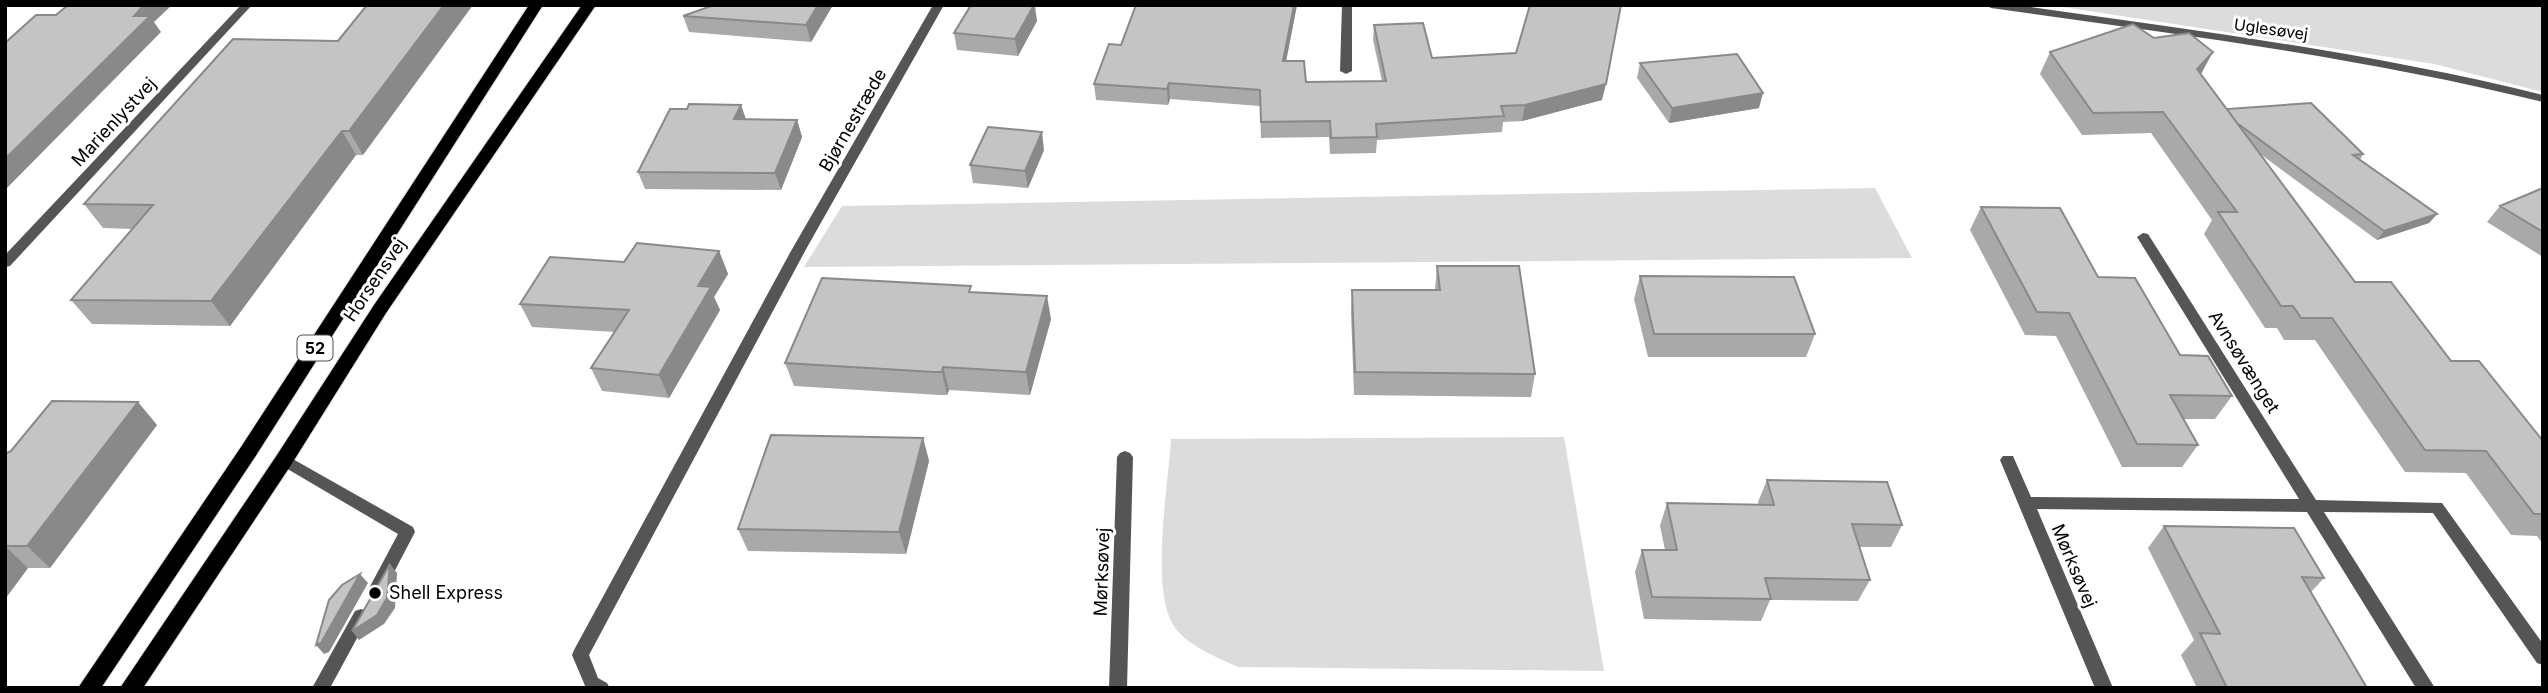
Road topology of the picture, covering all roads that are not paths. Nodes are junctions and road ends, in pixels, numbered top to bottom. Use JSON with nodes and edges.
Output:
{"nodes":[{"id":1,"x":247,"y":5,"type":"edge"},
{"id":2,"x":536,"y":5,"type":"edge"},
{"id":3,"x":589,"y":5,"type":"edge"},
{"id":4,"x":939,"y":5,"type":"edge"},
{"id":5,"x":1347,"y":5,"type":"edge"},
{"id":6,"x":1991,"y":5,"type":"edge"},
{"id":7,"x":1346,"y":71,"type":"dead end"},
{"id":8,"x":2543,"y":99,"type":"edge"},
{"id":9,"x":2143,"y":237,"type":"dead end"},
{"id":10,"x":5,"y":263,"type":"edge"},
{"id":11,"x":1125,"y":457,"type":"dead end"},
{"id":12,"x":284,"y":460,"type":"junction"},
{"id":13,"x":2008,"y":460,"type":"dead end"},
{"id":14,"x":2027,"y":503,"type":"junction"},
{"id":15,"x":2312,"y":506,"type":"junction"},
{"id":16,"x":2543,"y":658,"type":"edge"},
{"id":17,"x":89,"y":688,"type":"edge"},
{"id":18,"x":131,"y":688,"type":"edge"},
{"id":19,"x":321,"y":688,"type":"edge"},
{"id":20,"x":601,"y":688,"type":"edge"},
{"id":21,"x":1118,"y":688,"type":"edge"},
{"id":22,"x":2104,"y":688,"type":"edge"},
{"id":23,"x":2426,"y":688,"type":"edge"}],
"edges":[{"from":1,"to":10,"type":"street","name":"Marienlystvej"},
{"from":2,"to":17,"type":"main road","name":"Horsensvej","number":"52"},
{"from":3,"to":12,"type":"main road","name":"Horsensvej","number":"52"},
{"from":4,"to":20,"type":"street","name":"Bjørnestræde"},
{"from":5,"to":7,"type":"street"},
{"from":6,"to":8,"type":"street","name":"Uglesøvej"},
{"from":9,"to":15,"type":"street","name":"Avnsøvænget"},
{"from":11,"to":21,"type":"street","name":"Mørksøvej"},
{"from":12,"to":18,"type":"main road","name":"Horsensvej","number":"52"},
{"from":12,"to":19,"type":"street"},
{"from":13,"to":14,"type":"street","name":"Mørksøvej"},
{"from":14,"to":15,"type":"street"},
{"from":14,"to":22,"type":"street","name":"Mørksøvej"},
{"from":15,"to":16,"type":"street"},
{"from":15,"to":23,"type":"street","name":"Avnsøvænget"}]}
